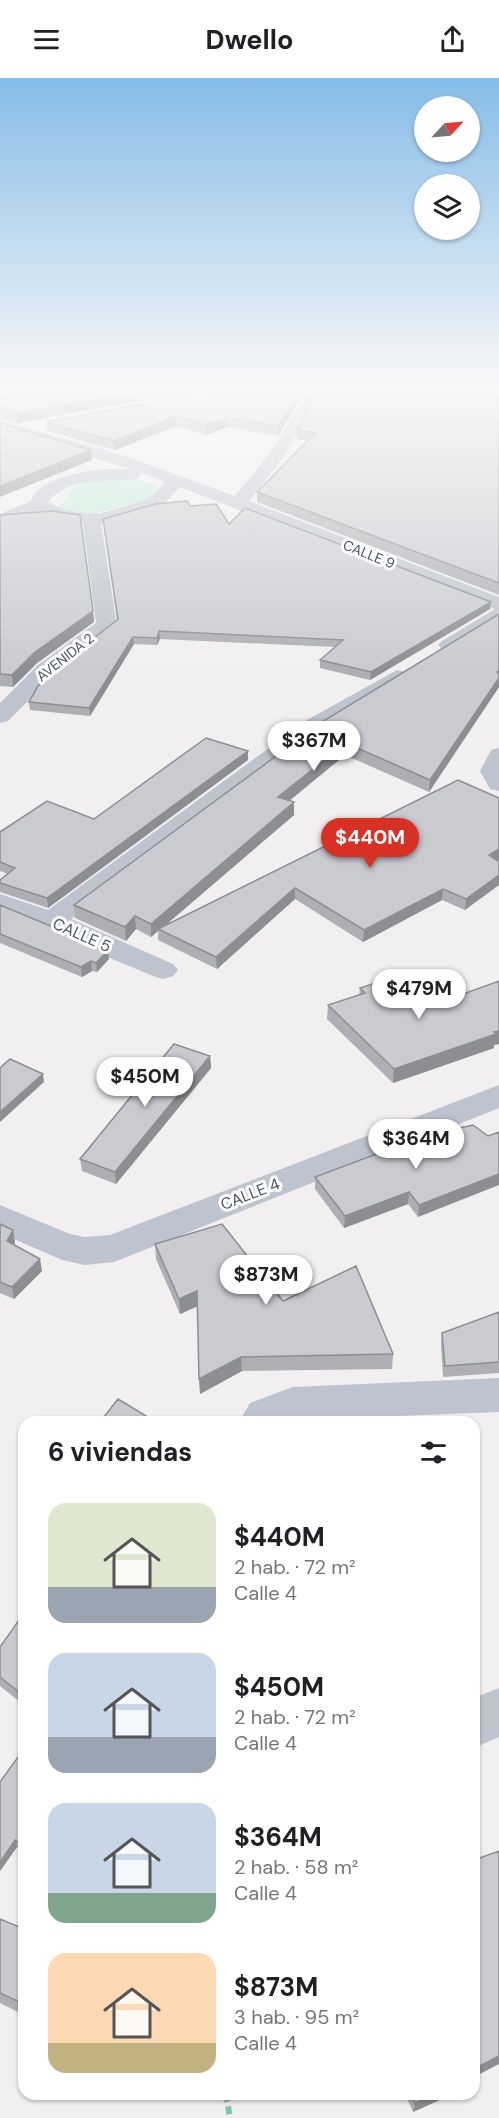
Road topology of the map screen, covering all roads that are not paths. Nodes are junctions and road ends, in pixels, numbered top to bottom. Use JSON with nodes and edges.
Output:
{"nodes":[{"id":1,"x":69,"y":481,"type":"edge"},
{"id":2,"x":150,"y":481,"type":"edge"},
{"id":3,"x":157,"y":481,"type":"edge"},
{"id":4,"x":185,"y":481,"type":"edge"},
{"id":5,"x":208,"y":481,"type":"edge"},
{"id":6,"x":257,"y":481,"type":"edge"},
{"id":7,"x":258,"y":481,"type":"edge"},
{"id":8,"x":171,"y":495,"type":"junction"},
{"id":9,"x":239,"y":502,"type":"junction"},
{"id":10,"x":39,"y":504,"type":"junction"},
{"id":11,"x":91,"y":519,"type":"junction"},
{"id":12,"x":0,"y":520,"type":"edge"},
{"id":13,"x":499,"y":604,"type":"edge"},
{"id":14,"x":499,"y":614,"type":"edge"},
{"id":15,"x":2,"y":711,"type":"edge"},
{"id":16,"x":498,"y":756,"type":"edge"},
{"id":17,"x":499,"y":784,"type":"edge"},
{"id":18,"x":0,"y":902,"type":"edge"},
{"id":19,"x":51,"y":921,"type":"junction"},
{"id":20,"x":163,"y":970,"type":"dead end"},
{"id":21,"x":499,"y":1096,"type":"edge"},
{"id":22,"x":0,"y":1218,"type":"edge"},
{"id":23,"x":499,"y":1395,"type":"edge"},
{"id":24,"x":264,"y":1416,"type":"edge"},
{"id":25,"x":499,"y":1712,"type":"edge"},
{"id":26,"x":480,"y":1720,"type":"edge"}],
"edges":[{"from":1,"to":10,"type":"street"},
{"from":2,"to":8,"type":"street","name":"CALLE 9"},
{"from":3,"to":8,"type":"street"},
{"from":4,"to":8,"type":"street"},
{"from":5,"to":6,"type":"street"},
{"from":7,"to":9,"type":"street"},
{"from":8,"to":9,"type":"street"},
{"from":8,"to":9,"type":"street","name":"CALLE 9"},
{"from":8,"to":11,"type":"street"},
{"from":9,"to":13,"type":"street","name":"CALLE 9"},
{"from":10,"to":11,"type":"street"},
{"from":10,"to":12,"type":"street"},
{"from":11,"to":15,"type":"street","name":"AVENIDA 2"},
{"from":14,"to":19,"type":"street"},
{"from":16,"to":17,"type":"street"},
{"from":18,"to":19,"type":"street","name":"CALLE 5"},
{"from":19,"to":20,"type":"street","name":"CALLE 5"},
{"from":21,"to":22,"type":"street","name":"CALLE 4"},
{"from":23,"to":24,"type":"street"},
{"from":25,"to":26,"type":"street"}]}
